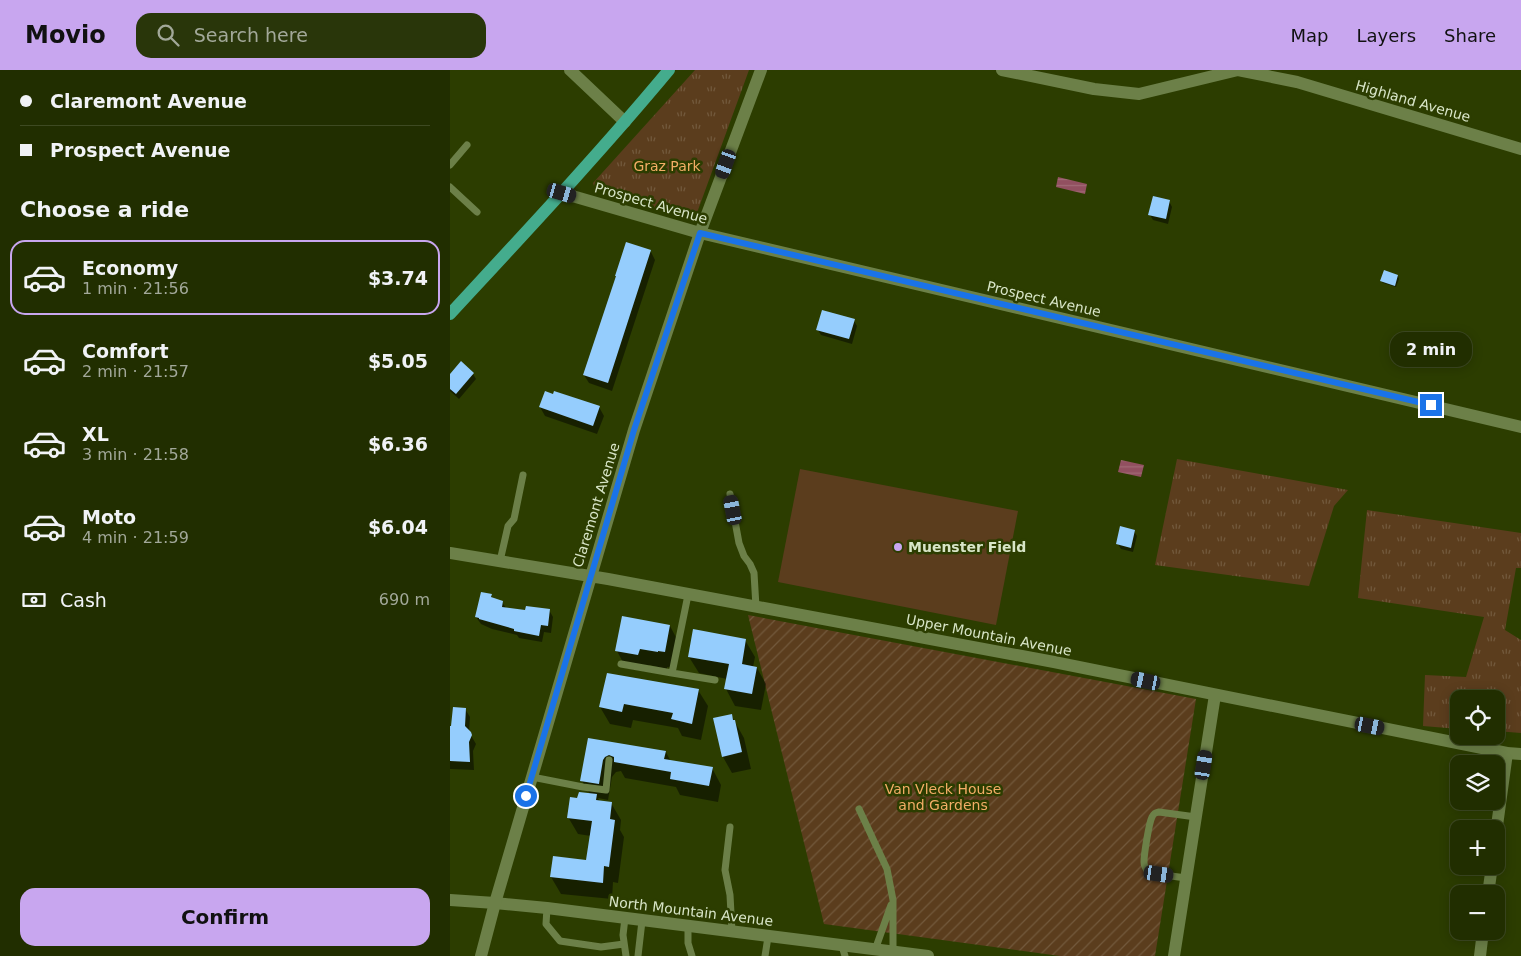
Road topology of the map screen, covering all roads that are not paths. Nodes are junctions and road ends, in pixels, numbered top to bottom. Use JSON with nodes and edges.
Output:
{"nodes":[{"id":1,"x":570,"y":70,"type":"edge"},
{"id":2,"x":669,"y":70,"type":"edge"},
{"id":3,"x":761,"y":70,"type":"edge"},
{"id":4,"x":1002,"y":70,"type":"edge"},
{"id":5,"x":625,"y":122,"type":"junction"},
{"id":6,"x":468,"y":145,"type":"dead end"},
{"id":7,"x":1521,"y":149,"type":"edge"},
{"id":8,"x":450,"y":165,"type":"edge"},
{"id":9,"x":450,"y":187,"type":"edge"},
{"id":10,"x":562,"y":193,"type":"junction"},
{"id":11,"x":477,"y":212,"type":"dead end"},
{"id":12,"x":700,"y":233,"type":"junction"},
{"id":13,"x":450,"y":314,"type":"edge"},
{"id":14,"x":1521,"y":427,"type":"edge"},
{"id":15,"x":523,"y":476,"type":"dead end"},
{"id":16,"x":730,"y":494,"type":"dead end"},
{"id":17,"x":450,"y":553,"type":"edge"},
{"id":18,"x":500,"y":561,"type":"junction"},
{"id":19,"x":590,"y":577,"type":"junction"},
{"id":20,"x":688,"y":595,"type":"junction"},
{"id":21,"x":756,"y":607,"type":"junction"},
{"id":22,"x":621,"y":664,"type":"dead end"},
{"id":23,"x":672,"y":673,"type":"junction"},
{"id":24,"x":715,"y":680,"type":"dead end"},
{"id":25,"x":1215,"y":695,"type":"junction"},
{"id":26,"x":1507,"y":753,"type":"junction"},
{"id":27,"x":1521,"y":754,"type":"edge"},
{"id":28,"x":608,"y":760,"type":"dead end"},
{"id":29,"x":532,"y":777,"type":"junction"},
{"id":30,"x":859,"y":809,"type":"dead end"},
{"id":31,"x":1196,"y":817,"type":"junction"},
{"id":32,"x":1498,"y":820,"type":"edge"},
{"id":33,"x":730,"y":827,"type":"dead end"},
{"id":34,"x":1186,"y":878,"type":"junction"},
{"id":35,"x":450,"y":900,"type":"edge"},
{"id":36,"x":893,"y":900,"type":"junction"},
{"id":37,"x":494,"y":902,"type":"junction"},
{"id":38,"x":547,"y":908,"type":"junction"},
{"id":39,"x":625,"y":918,"type":"junction"},
{"id":40,"x":642,"y":921,"type":"junction"},
{"id":41,"x":688,"y":927,"type":"junction"},
{"id":42,"x":732,"y":932,"type":"junction"},
{"id":43,"x":768,"y":937,"type":"junction"},
{"id":44,"x":1482,"y":940,"type":"edge"},
{"id":45,"x":624,"y":944,"type":"junction"},
{"id":46,"x":875,"y":950,"type":"junction"},
{"id":47,"x":844,"y":951,"type":"edge"},
{"id":48,"x":893,"y":952,"type":"junction"},
{"id":49,"x":481,"y":956,"type":"edge"},
{"id":50,"x":626,"y":956,"type":"edge"},
{"id":51,"x":638,"y":956,"type":"edge"},
{"id":52,"x":692,"y":956,"type":"edge"},
{"id":53,"x":764,"y":956,"type":"edge"},
{"id":54,"x":928,"y":956,"type":"edge"},
{"id":55,"x":1174,"y":956,"type":"edge"},
{"id":56,"x":1480,"y":956,"type":"edge"}],
"edges":[{"from":1,"to":5,"type":"street"},
{"from":2,"to":5,"type":"main road"},
{"from":3,"to":12,"type":"street","name":"Claremont Avenue"},
{"from":4,"to":7,"type":"street","name":"Highland Avenue"},
{"from":5,"to":10,"type":"main road"},
{"from":6,"to":8,"type":"lane"},
{"from":9,"to":11,"type":"lane"},
{"from":10,"to":12,"type":"street","name":"Prospect Avenue"},
{"from":10,"to":13,"type":"main road"},
{"from":12,"to":14,"type":"street","name":"Prospect Avenue"},
{"from":12,"to":19,"type":"street","name":"Claremont Avenue"},
{"from":15,"to":18,"type":"lane"},
{"from":16,"to":21,"type":"lane"},
{"from":17,"to":18,"type":"street","name":"Upper Mountain Avenue"},
{"from":18,"to":19,"type":"street","name":"Upper Mountain Avenue"},
{"from":19,"to":20,"type":"street","name":"Upper Mountain Avenue"},
{"from":19,"to":29,"type":"street","name":"Claremont Avenue"},
{"from":20,"to":21,"type":"street","name":"Upper Mountain Avenue"},
{"from":20,"to":23,"type":"lane"},
{"from":21,"to":25,"type":"street","name":"Upper Mountain Avenue"},
{"from":22,"to":23,"type":"lane"},
{"from":23,"to":24,"type":"lane"},
{"from":25,"to":26,"type":"street","name":"Upper Mountain Avenue"},
{"from":25,"to":31,"type":"street"},
{"from":26,"to":27,"type":"street","name":"Upper Mountain Avenue"},
{"from":26,"to":32,"type":"street"},
{"from":28,"to":29,"type":"lane"},
{"from":29,"to":37,"type":"street","name":"Claremont Avenue"},
{"from":30,"to":36,"type":"lane"},
{"from":31,"to":34,"type":"street"},
{"from":31,"to":34,"type":"lane"},
{"from":33,"to":42,"type":"lane"},
{"from":34,"to":55,"type":"street"},
{"from":35,"to":37,"type":"street","name":"North Mountain Avenue"},
{"from":36,"to":46,"type":"lane"},
{"from":36,"to":48,"type":"lane"},
{"from":37,"to":38,"type":"street","name":"North Mountain Avenue"},
{"from":37,"to":49,"type":"street","name":"Claremont Avenue"},
{"from":38,"to":39,"type":"street","name":"North Mountain Avenue"},
{"from":38,"to":45,"type":"lane"},
{"from":39,"to":40,"type":"street","name":"North Mountain Avenue"},
{"from":39,"to":45,"type":"lane"},
{"from":40,"to":41,"type":"street","name":"North Mountain Avenue"},
{"from":40,"to":51,"type":"lane"},
{"from":41,"to":42,"type":"street","name":"North Mountain Avenue"},
{"from":41,"to":52,"type":"lane"},
{"from":42,"to":43,"type":"street","name":"North Mountain Avenue"},
{"from":43,"to":47,"type":"street","name":"North Mountain Avenue"},
{"from":43,"to":53,"type":"lane"},
{"from":44,"to":56,"type":"street"},
{"from":45,"to":50,"type":"lane"},
{"from":46,"to":47,"type":"street","name":"North Mountain Avenue"},
{"from":46,"to":48,"type":"street","name":"North Mountain Avenue"},
{"from":48,"to":54,"type":"street","name":"North Mountain Avenue"}]}
